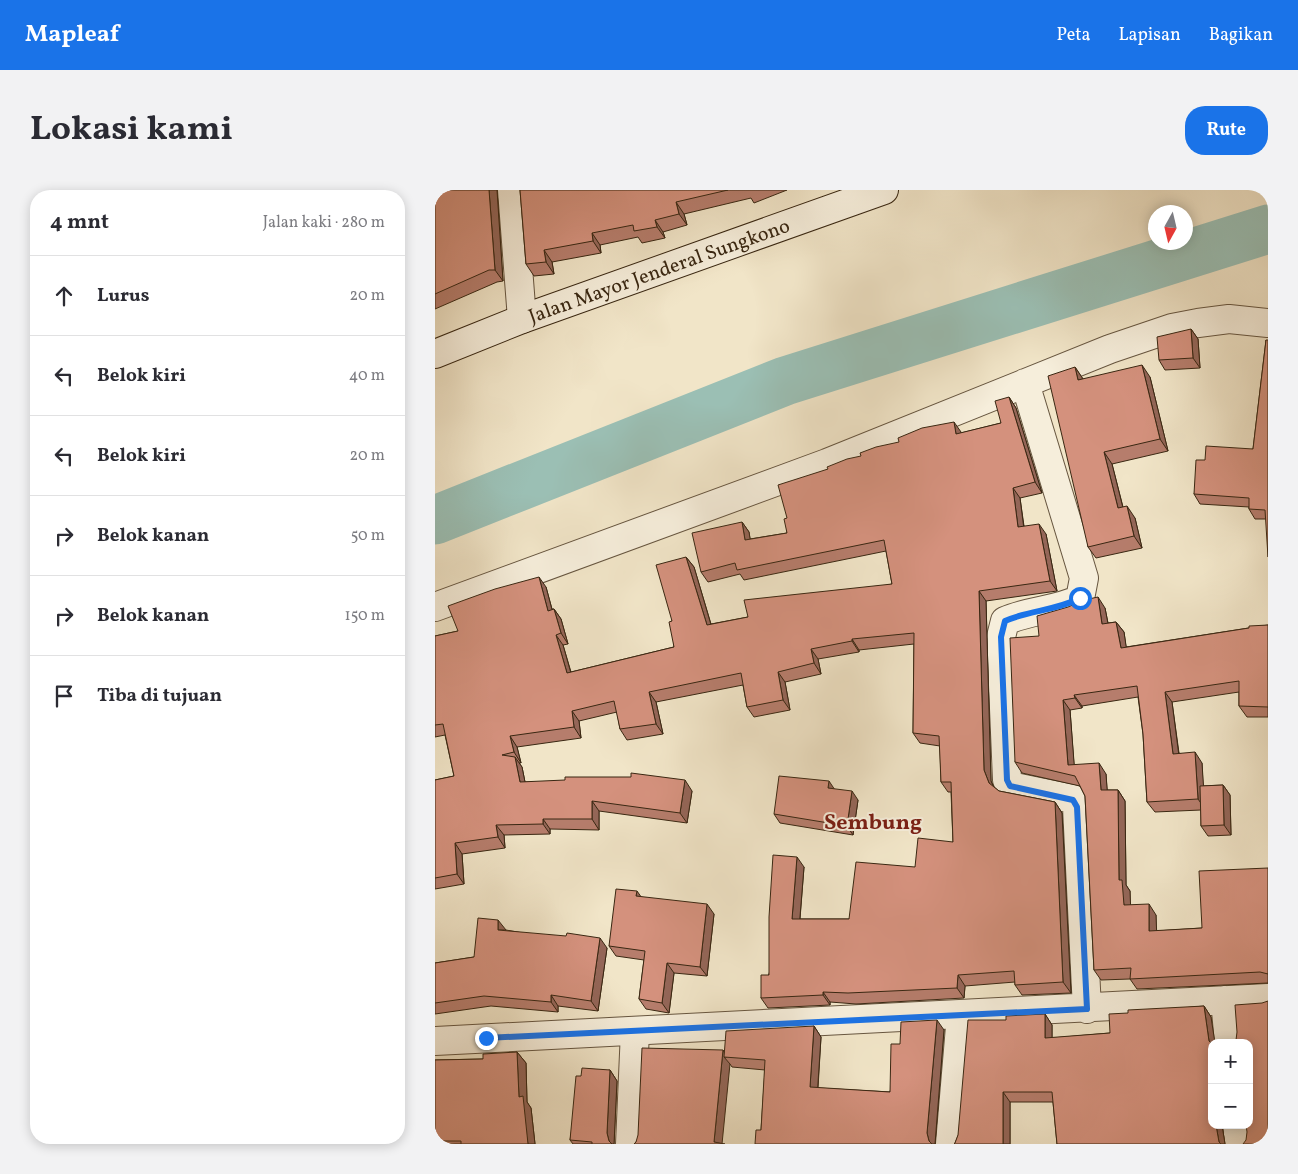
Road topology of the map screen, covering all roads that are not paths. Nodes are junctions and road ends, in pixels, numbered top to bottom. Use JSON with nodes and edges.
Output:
{"nodes":[{"id":1,"x":513,"y":190,"type":"edge"},
{"id":2,"x":884,"y":190,"type":"edge"},
{"id":3,"x":522,"y":319,"type":"junction"},
{"id":4,"x":1268,"y":323,"type":"edge"},
{"id":5,"x":435,"y":354,"type":"edge"},
{"id":6,"x":1025,"y":383,"type":"junction"},
{"id":7,"x":435,"y":608,"type":"edge"},
{"id":8,"x":1268,"y":998,"type":"edge"},
{"id":9,"x":1225,"y":1000,"type":"junction"},
{"id":10,"x":1087,"y":1009,"type":"junction"},
{"id":11,"x":961,"y":1015,"type":"junction"},
{"id":12,"x":635,"y":1031,"type":"junction"},
{"id":13,"x":1229,"y":1039,"type":"edge"},
{"id":14,"x":435,"y":1042,"type":"edge"},
{"id":15,"x":1237,"y":1129,"type":"edge"},
{"id":16,"x":631,"y":1144,"type":"edge"},
{"id":17,"x":950,"y":1144,"type":"edge"},
{"id":18,"x":1239,"y":1144,"type":"edge"}],
"edges":[{"from":1,"to":3,"type":"street"},
{"from":2,"to":3,"type":"street","name":"Jalan Mayor Jenderal Sungkono"},
{"from":3,"to":5,"type":"street","name":"Jalan Mayor Jenderal Sungkono"},
{"from":4,"to":6,"type":"street"},
{"from":6,"to":7,"type":"street"},
{"from":6,"to":10,"type":"street"},
{"from":8,"to":9,"type":"street"},
{"from":9,"to":10,"type":"street"},
{"from":9,"to":13,"type":"street"},
{"from":10,"to":11,"type":"street"},
{"from":11,"to":12,"type":"street"},
{"from":11,"to":17,"type":"street"},
{"from":12,"to":14,"type":"street"},
{"from":12,"to":16,"type":"street"},
{"from":15,"to":18,"type":"street"}]}
